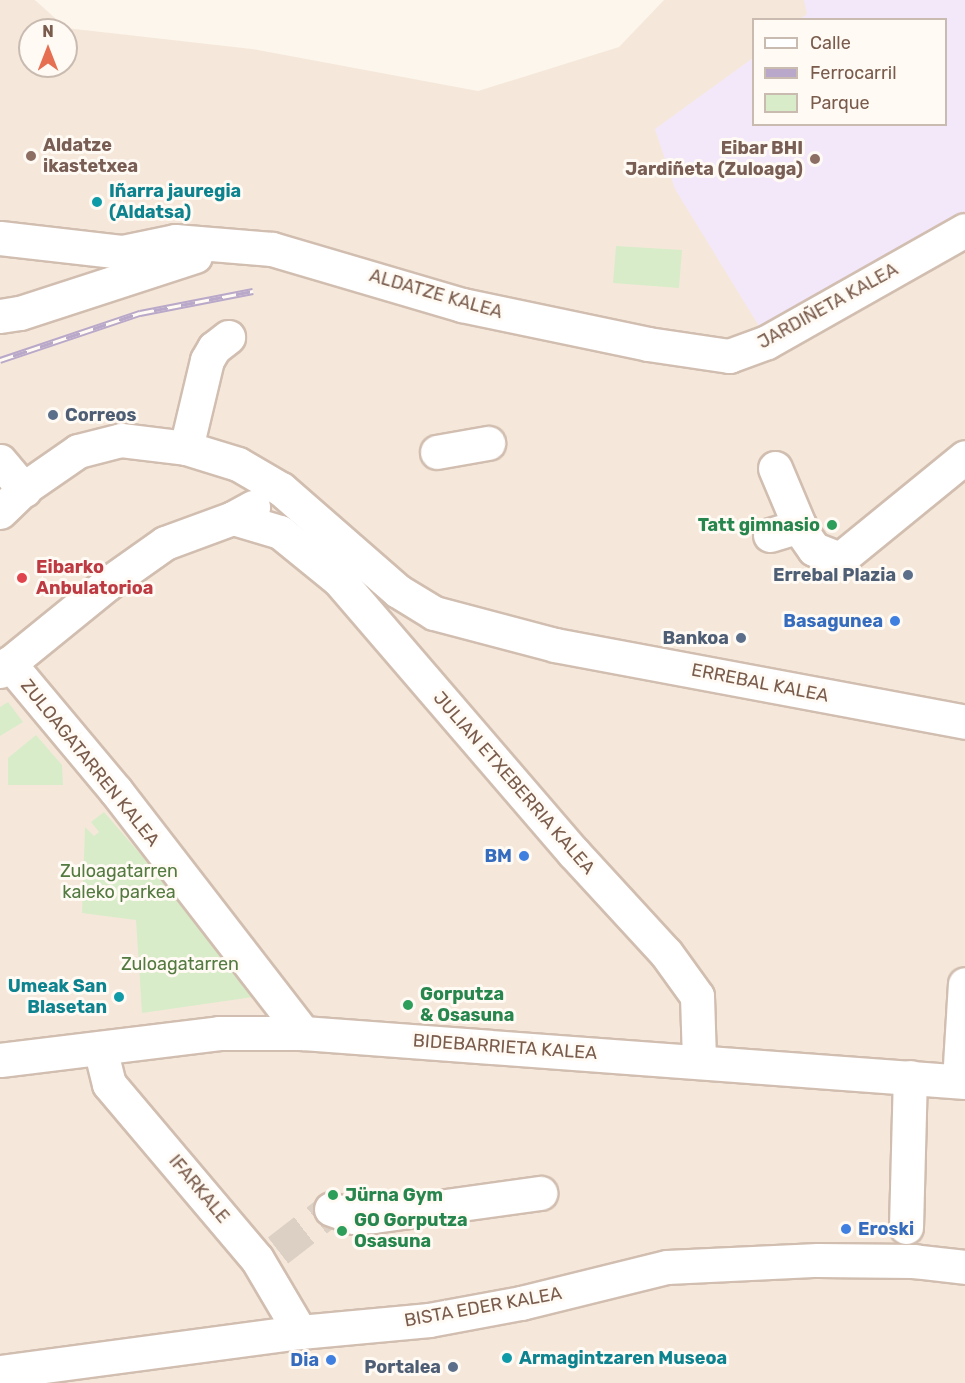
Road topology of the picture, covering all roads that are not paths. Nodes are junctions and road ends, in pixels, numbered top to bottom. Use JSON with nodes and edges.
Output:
{"nodes":[{"id":1,"x":965,"y":230,"type":"edge"},
{"id":2,"x":0,"y":238,"type":"edge"},
{"id":3,"x":225,"y":247,"type":"junction"},
{"id":4,"x":0,"y":316,"type":"edge"},
{"id":5,"x":228,"y":337,"type":"dead end"},
{"id":6,"x":648,"y":344,"type":"joint"},
{"id":7,"x":488,"y":443,"type":"dead end"},
{"id":8,"x":186,"y":448,"type":"junction"},
{"id":9,"x":437,"y":452,"type":"dead end"},
{"id":10,"x":965,"y":457,"type":"edge"},
{"id":11,"x":0,"y":461,"type":"edge"},
{"id":12,"x":775,"y":468,"type":"dead end"},
{"id":13,"x":281,"y":489,"type":"junction"},
{"id":14,"x":24,"y":490,"type":"junction"},
{"id":15,"x":0,"y":512,"type":"edge"},
{"id":16,"x":234,"y":518,"type":"junction"},
{"id":17,"x":280,"y":532,"type":"junction"},
{"id":18,"x":5,"y":667,"type":"edge"},
{"id":19,"x":965,"y":722,"type":"edge"},
{"id":20,"x":965,"y":984,"type":"edge"},
{"id":21,"x":303,"y":1033,"type":"junction"},
{"id":22,"x":100,"y":1048,"type":"junction"},
{"id":23,"x":0,"y":1060,"type":"edge"},
{"id":24,"x":699,"y":1060,"type":"junction"},
{"id":25,"x":910,"y":1077,"type":"junction"},
{"id":26,"x":962,"y":1081,"type":"edge"},
{"id":27,"x":540,"y":1193,"type":"dead end"},
{"id":28,"x":331,"y":1209,"type":"dead end"},
{"id":29,"x":906,"y":1227,"type":"dead end"},
{"id":30,"x":965,"y":1267,"type":"edge"},
{"id":31,"x":300,"y":1332,"type":"junction"},
{"id":32,"x":0,"y":1372,"type":"edge"}],
"edges":[{"from":1,"to":6,"type":"street","name":"JARDIÑETA KALEA"},
{"from":2,"to":3,"type":"street","name":"ALDATZE KALEA"},
{"from":3,"to":4,"type":"street","name":"ALDATZE KALEA"},
{"from":3,"to":6,"type":"street","name":"ALDATZE KALEA"},
{"from":5,"to":8,"type":"street"},
{"from":7,"to":9,"type":"street"},
{"from":8,"to":13,"type":"street"},
{"from":8,"to":14,"type":"street"},
{"from":10,"to":12,"type":"street"},
{"from":11,"to":14,"type":"street"},
{"from":13,"to":16,"type":"street"},
{"from":13,"to":17,"type":"street"},
{"from":13,"to":19,"type":"street","name":"ERREBAL KALEA"},
{"from":14,"to":15,"type":"street"},
{"from":16,"to":17,"type":"street","name":"JULIAN ETXEBERRIA KALEA"},
{"from":16,"to":18,"type":"street"},
{"from":17,"to":24,"type":"street","name":"JULIAN ETXEBERRIA KALEA"},
{"from":18,"to":21,"type":"street","name":"ZULOAGATARREN KALEA"},
{"from":20,"to":26,"type":"street"},
{"from":21,"to":22,"type":"street","name":"BIDEBARRIETA KALEA"},
{"from":21,"to":24,"type":"street","name":"BIDEBARRIETA KALEA"},
{"from":22,"to":23,"type":"street","name":"BIDEBARRIETA KALEA"},
{"from":22,"to":31,"type":"street","name":"IFARKALE"},
{"from":24,"to":25,"type":"street","name":"BIDEBARRIETA KALEA"},
{"from":25,"to":26,"type":"street","name":"BIDEBARRIETA KALEA"},
{"from":25,"to":29,"type":"street"},
{"from":27,"to":28,"type":"street"},
{"from":30,"to":31,"type":"street","name":"BISTA EDER KALEA"},
{"from":31,"to":32,"type":"street","name":"BISTA EDER KALEA"}]}
